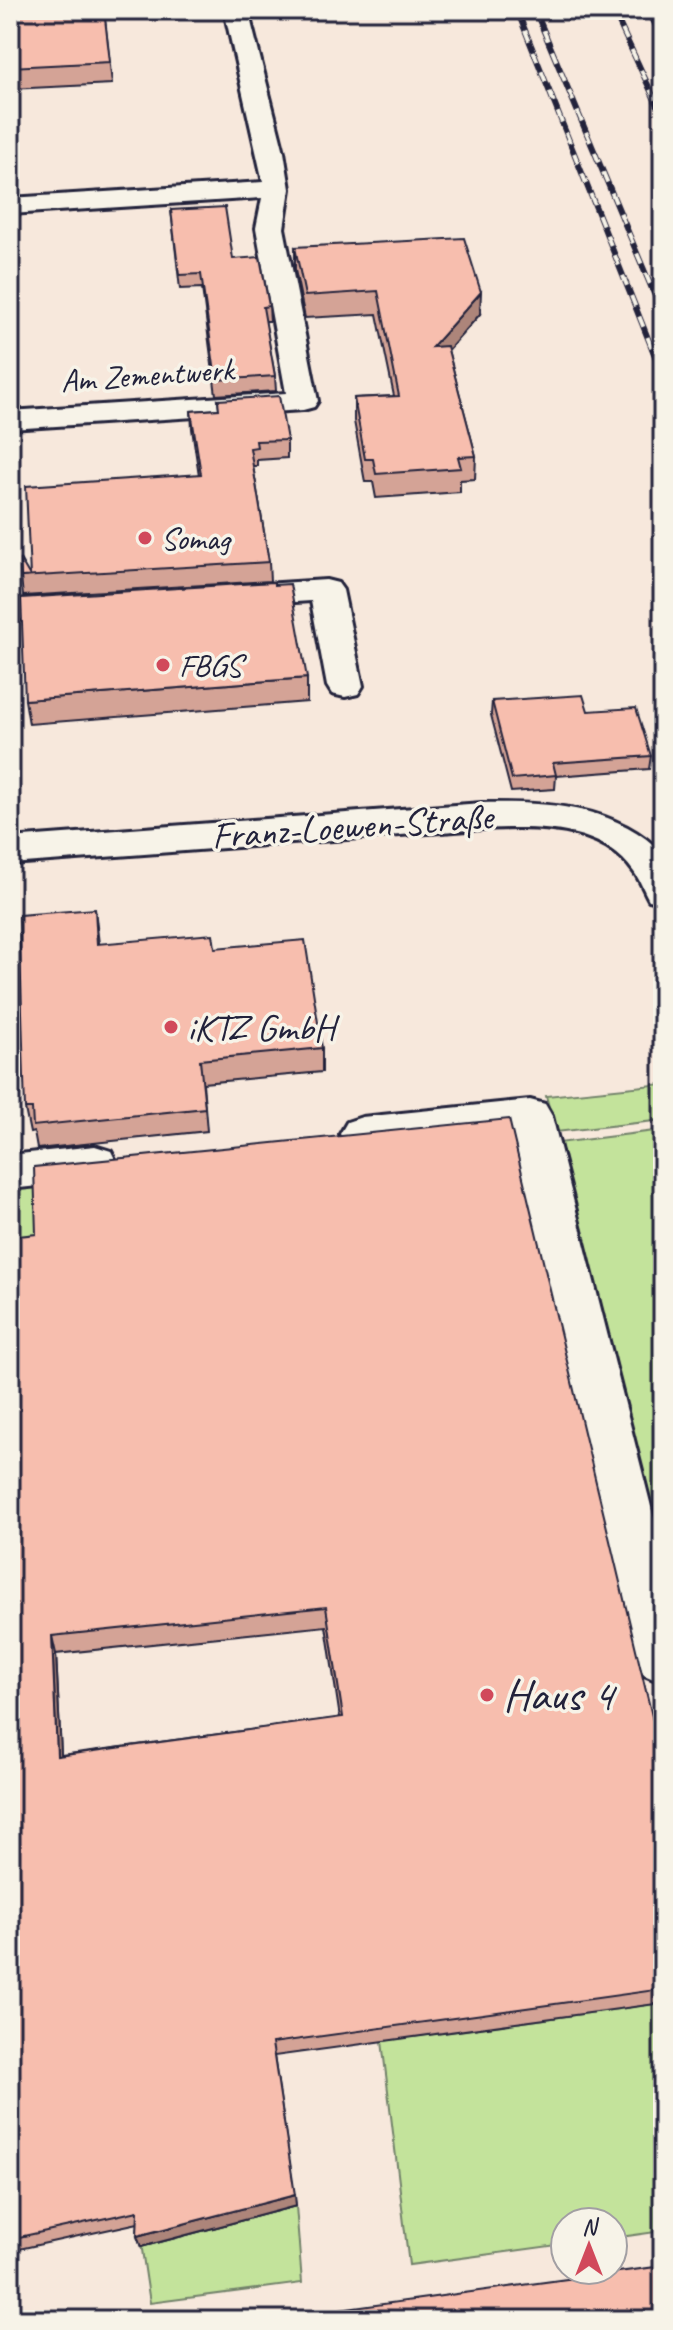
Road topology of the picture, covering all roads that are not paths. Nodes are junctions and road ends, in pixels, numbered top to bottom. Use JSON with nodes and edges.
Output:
{"nodes":[{"id":1,"x":236,"y":10,"type":"edge"},
{"id":2,"x":277,"y":189,"type":"junction"},
{"id":3,"x":10,"y":206,"type":"edge"},
{"id":4,"x":10,"y":420,"type":"edge"},
{"id":5,"x":194,"y":598,"type":"edge"},
{"id":6,"x":118,"y":603,"type":"edge"},
{"id":7,"x":10,"y":610,"type":"edge"},
{"id":8,"x":345,"y":686,"type":"dead end"},
{"id":9,"x":10,"y":851,"type":"edge"},
{"id":10,"x":663,"y":890,"type":"edge"},
{"id":11,"x":325,"y":1138,"type":"edge"},
{"id":12,"x":136,"y":1158,"type":"edge"},
{"id":13,"x":10,"y":1172,"type":"edge"},
{"id":14,"x":663,"y":1658,"type":"edge"}],
"edges":[{"from":1,"to":2,"type":"street"},
{"from":2,"to":3,"type":"street"},
{"from":2,"to":4,"type":"street","name":"Am Zementwerk"},
{"from":5,"to":8,"type":"street"},
{"from":6,"to":7,"type":"street"},
{"from":9,"to":10,"type":"street","name":"Franz-Loewen-Straße"},
{"from":11,"to":14,"type":"street"},
{"from":12,"to":13,"type":"street"}]}
